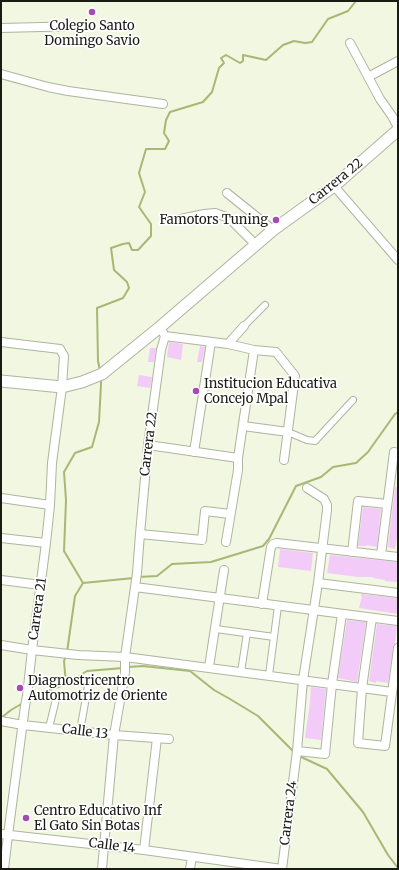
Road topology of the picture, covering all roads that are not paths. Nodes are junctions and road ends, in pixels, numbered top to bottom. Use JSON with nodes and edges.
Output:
{"nodes":[{"id":1,"x":82,"y":26,"type":"dead end"},
{"id":2,"x":1,"y":28,"type":"edge"},
{"id":3,"x":350,"y":44,"type":"dead end"},
{"id":4,"x":398,"y":61,"type":"edge"},
{"id":5,"x":1,"y":74,"type":"edge"},
{"id":6,"x":368,"y":77,"type":"junction"},
{"id":7,"x":163,"y":104,"type":"dead end"},
{"id":8,"x":398,"y":129,"type":"edge"},
{"id":9,"x":334,"y":186,"type":"junction"},
{"id":10,"x":228,"y":193,"type":"dead end"},
{"id":11,"x":176,"y":220,"type":"dead end"},
{"id":12,"x":273,"y":230,"type":"junction"},
{"id":13,"x":256,"y":245,"type":"junction"},
{"id":14,"x":398,"y":260,"type":"edge"},
{"id":15,"x":265,"y":305,"type":"dead end"},
{"id":16,"x":244,"y":326,"type":"joint"},
{"id":17,"x":162,"y":332,"type":"junction"},
{"id":18,"x":1,"y":342,"type":"edge"},
{"id":19,"x":211,"y":342,"type":"junction"},
{"id":20,"x":228,"y":344,"type":"junction"},
{"id":21,"x":254,"y":350,"type":"junction"},
{"id":22,"x":1,"y":380,"type":"edge"},
{"id":23,"x":62,"y":387,"type":"junction"},
{"id":24,"x":353,"y":400,"type":"dead end"},
{"id":25,"x":243,"y":426,"type":"junction"},
{"id":26,"x":288,"y":432,"type":"junction"},
{"id":27,"x":148,"y":445,"type":"junction"},
{"id":28,"x":194,"y":452,"type":"junction"},
{"id":29,"x":398,"y":453,"type":"edge"},
{"id":30,"x":238,"y":458,"type":"junction"},
{"id":31,"x":284,"y":460,"type":"dead end"},
{"id":32,"x":307,"y":488,"type":"dead end"},
{"id":33,"x":1,"y":498,"type":"edge"},
{"id":34,"x":388,"y":504,"type":"junction"},
{"id":35,"x":50,"y":505,"type":"junction"},
{"id":36,"x":230,"y":514,"type":"junction"},
{"id":37,"x":140,"y":534,"type":"junction"},
{"id":38,"x":1,"y":538,"type":"edge"},
{"id":39,"x":226,"y":542,"type":"dead end"},
{"id":40,"x":46,"y":543,"type":"junction"},
{"id":41,"x":322,"y":548,"type":"junction"},
{"id":42,"x":352,"y":552,"type":"junction"},
{"id":43,"x":381,"y":555,"type":"junction"},
{"id":44,"x":398,"y":557,"type":"edge"},
{"id":45,"x":224,"y":570,"type":"dead end"},
{"id":46,"x":1,"y":580,"type":"edge"},
{"id":47,"x":318,"y":583,"type":"junction"},
{"id":48,"x":41,"y":585,"type":"junction"},
{"id":49,"x":135,"y":585,"type":"junction"},
{"id":50,"x":398,"y":593,"type":"edge"},
{"id":51,"x":220,"y":598,"type":"junction"},
{"id":52,"x":262,"y":604,"type":"junction"},
{"id":53,"x":278,"y":606,"type":"junction"},
{"id":54,"x":313,"y":610,"type":"junction"},
{"id":55,"x":342,"y":614,"type":"junction"},
{"id":56,"x":372,"y":618,"type":"junction"},
{"id":57,"x":398,"y":621,"type":"edge"},
{"id":58,"x":216,"y":628,"type":"junction"},
{"id":59,"x":247,"y":633,"type":"junction"},
{"id":60,"x":274,"y":637,"type":"junction"},
{"id":61,"x":1,"y":645,"type":"edge"},
{"id":62,"x":398,"y":648,"type":"edge"},
{"id":63,"x":32,"y":650,"type":"junction"},
{"id":64,"x":125,"y":657,"type":"junction"},
{"id":65,"x":209,"y":667,"type":"junction"},
{"id":66,"x":241,"y":672,"type":"junction"},
{"id":67,"x":269,"y":675,"type":"junction"},
{"id":68,"x":303,"y":680,"type":"junction"},
{"id":69,"x":332,"y":684,"type":"junction"},
{"id":70,"x":88,"y":686,"type":"dead end"},
{"id":71,"x":362,"y":688,"type":"junction"},
{"id":72,"x":392,"y":692,"type":"junction"},
{"id":73,"x":56,"y":699,"type":"dead end"},
{"id":74,"x":1,"y":721,"type":"edge"},
{"id":75,"x":23,"y":725,"type":"junction"},
{"id":76,"x":49,"y":728,"type":"junction"},
{"id":77,"x":80,"y":732,"type":"junction"},
{"id":78,"x":114,"y":735,"type":"junction"},
{"id":79,"x":157,"y":738,"type":"junction"},
{"id":80,"x":169,"y":739,"type":"dead end"},
{"id":81,"x":296,"y":754,"type":"junction"},
{"id":82,"x":4,"y":834,"type":"edge"},
{"id":83,"x":104,"y":845,"type":"junction"},
{"id":84,"x":145,"y":846,"type":"junction"},
{"id":85,"x":192,"y":857,"type":"junction"},
{"id":86,"x":4,"y":869,"type":"edge"},
{"id":87,"x":102,"y":869,"type":"edge"},
{"id":88,"x":190,"y":869,"type":"edge"},
{"id":89,"x":282,"y":869,"type":"edge"}],
"edges":[{"from":1,"to":2,"type":"street"},
{"from":3,"to":6,"type":"street"},
{"from":4,"to":6,"type":"street"},
{"from":5,"to":7,"type":"street"},
{"from":6,"to":8,"type":"street"},
{"from":8,"to":9,"type":"main road","name":"Carrera 22"},
{"from":9,"to":12,"type":"main road","name":"Carrera 22"},
{"from":9,"to":14,"type":"street"},
{"from":10,"to":12,"type":"street"},
{"from":11,"to":13,"type":"street"},
{"from":12,"to":13,"type":"main road","name":"Carrera 22"},
{"from":13,"to":17,"type":"main road","name":"Carrera 22"},
{"from":15,"to":16,"type":"street"},
{"from":16,"to":20,"type":"street"},
{"from":17,"to":19,"type":"street"},
{"from":17,"to":23,"type":"main road"},
{"from":17,"to":27,"type":"street","name":"Carrera 22"},
{"from":18,"to":23,"type":"street","name":"Carrera 21"},
{"from":19,"to":20,"type":"street"},
{"from":19,"to":28,"type":"street"},
{"from":20,"to":21,"type":"street"},
{"from":21,"to":25,"type":"street"},
{"from":21,"to":26,"type":"street"},
{"from":22,"to":23,"type":"main road"},
{"from":23,"to":35,"type":"street","name":"Carrera 21"},
{"from":24,"to":26,"type":"street"},
{"from":25,"to":26,"type":"street"},
{"from":25,"to":30,"type":"street"},
{"from":26,"to":31,"type":"street"},
{"from":27,"to":28,"type":"street"},
{"from":27,"to":37,"type":"street","name":"Carrera 22"},
{"from":28,"to":30,"type":"street"},
{"from":29,"to":34,"type":"street"},
{"from":30,"to":36,"type":"street"},
{"from":32,"to":41,"type":"street","name":"Carrera 24"},
{"from":33,"to":35,"type":"street"},
{"from":34,"to":42,"type":"street"},
{"from":34,"to":43,"type":"street"},
{"from":35,"to":40,"type":"street","name":"Carrera 21"},
{"from":36,"to":37,"type":"street"},
{"from":36,"to":39,"type":"street"},
{"from":37,"to":49,"type":"street","name":"Carrera 22"},
{"from":38,"to":40,"type":"street"},
{"from":40,"to":48,"type":"street","name":"Carrera 21"},
{"from":41,"to":42,"type":"street"},
{"from":41,"to":47,"type":"street","name":"Carrera 24"},
{"from":41,"to":52,"type":"street"},
{"from":42,"to":43,"type":"street"},
{"from":43,"to":44,"type":"street"},
{"from":45,"to":51,"type":"street"},
{"from":46,"to":48,"type":"street"},
{"from":47,"to":50,"type":"street"},
{"from":47,"to":54,"type":"street","name":"Carrera 24"},
{"from":48,"to":63,"type":"street","name":"Carrera 21"},
{"from":49,"to":51,"type":"street"},
{"from":49,"to":64,"type":"street","name":"Carrera 22"},
{"from":51,"to":52,"type":"street"},
{"from":51,"to":58,"type":"street"},
{"from":52,"to":53,"type":"street"},
{"from":53,"to":54,"type":"street"},
{"from":53,"to":60,"type":"street"},
{"from":54,"to":55,"type":"street"},
{"from":54,"to":68,"type":"street","name":"Carrera 24"},
{"from":55,"to":56,"type":"street"},
{"from":55,"to":69,"type":"street"},
{"from":56,"to":57,"type":"street"},
{"from":56,"to":71,"type":"street"},
{"from":58,"to":59,"type":"street"},
{"from":58,"to":65,"type":"street"},
{"from":59,"to":60,"type":"street"},
{"from":59,"to":66,"type":"street"},
{"from":60,"to":67,"type":"street"},
{"from":61,"to":63,"type":"street"},
{"from":62,"to":72,"type":"street"},
{"from":63,"to":64,"type":"street"},
{"from":63,"to":75,"type":"street","name":"Carrera 21"},
{"from":64,"to":65,"type":"street"},
{"from":64,"to":78,"type":"street","name":"Carrera 22"},
{"from":65,"to":66,"type":"street"},
{"from":66,"to":67,"type":"street"},
{"from":67,"to":68,"type":"street"},
{"from":68,"to":69,"type":"street"},
{"from":68,"to":81,"type":"street","name":"Carrera 24"},
{"from":69,"to":71,"type":"street"},
{"from":69,"to":81,"type":"street"},
{"from":70,"to":77,"type":"street"},
{"from":71,"to":72,"type":"street"},
{"from":71,"to":72,"type":"street"},
{"from":73,"to":76,"type":"street"},
{"from":74,"to":75,"type":"street","name":"Calle 13"},
{"from":75,"to":76,"type":"street","name":"Calle 13"},
{"from":75,"to":82,"type":"street","name":"Carrera 21"},
{"from":76,"to":77,"type":"street","name":"Calle 13"},
{"from":77,"to":78,"type":"street","name":"Calle 13"},
{"from":78,"to":79,"type":"street","name":"Calle 13"},
{"from":78,"to":83,"type":"street","name":"Carrera 22"},
{"from":79,"to":80,"type":"street","name":"Calle 13"},
{"from":79,"to":84,"type":"street"},
{"from":81,"to":89,"type":"street","name":"Carrera 24"},
{"from":82,"to":83,"type":"street","name":"Calle 14"},
{"from":82,"to":86,"type":"street","name":"Carrera 21"},
{"from":83,"to":84,"type":"street","name":"Calle 14"},
{"from":83,"to":87,"type":"street","name":"Carrera 22"},
{"from":84,"to":85,"type":"street","name":"Calle 14"},
{"from":85,"to":88,"type":"street"},
{"from":85,"to":89,"type":"street","name":"Calle 14"}]}
